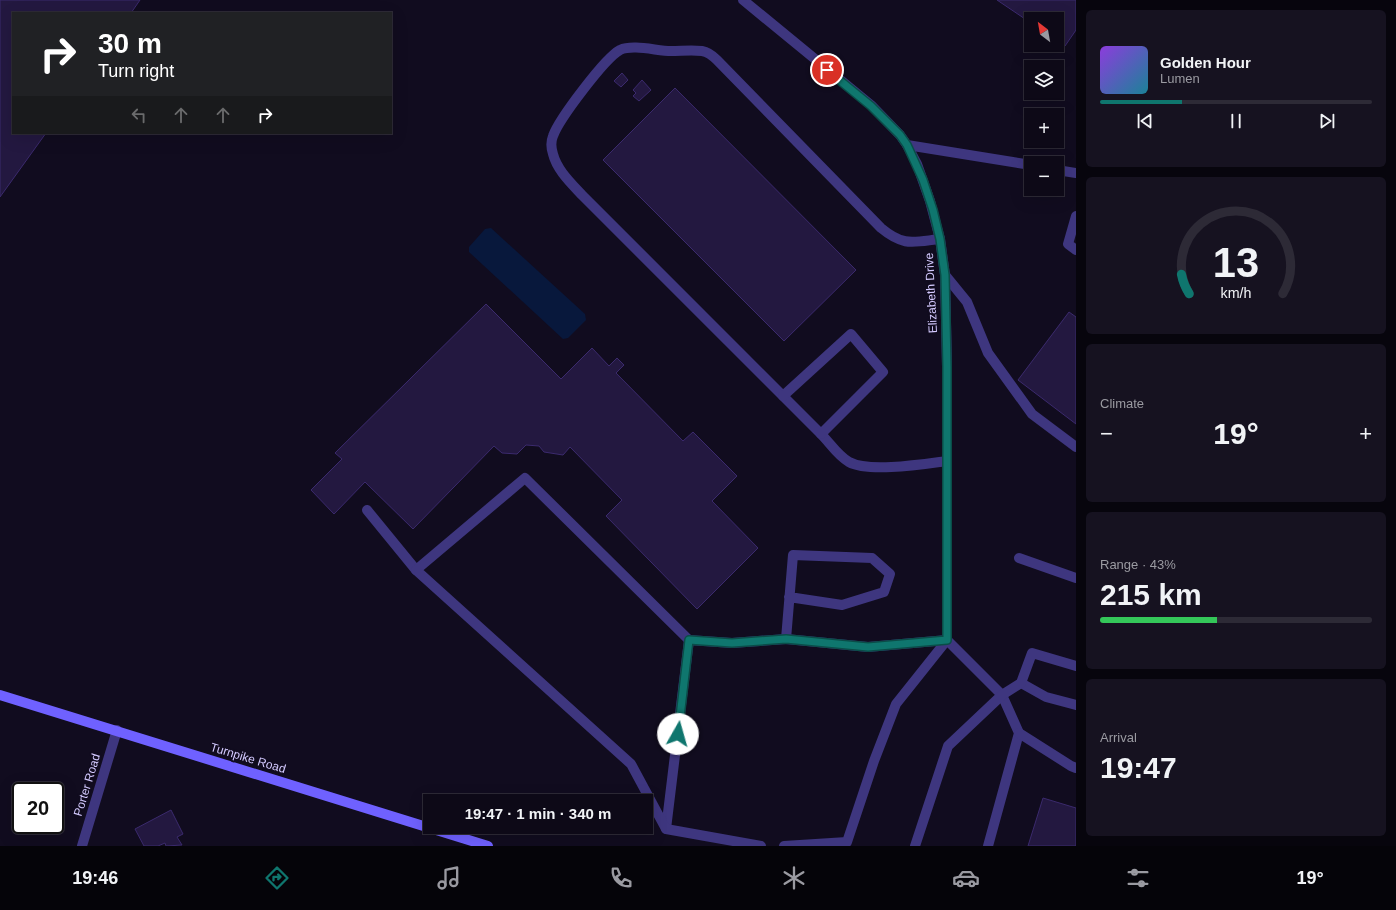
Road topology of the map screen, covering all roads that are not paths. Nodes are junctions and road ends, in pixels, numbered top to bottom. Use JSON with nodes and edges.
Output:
{"nodes":[{"id":1,"x":743,"y":0,"type":"edge"},
{"id":2,"x":907,"y":145,"type":"junction"},
{"id":3,"x":1024,"y":164,"type":"edge"},
{"id":4,"x":1064,"y":171,"type":"edge"},
{"id":5,"x":1076,"y":173,"type":"edge"},
{"id":6,"x":1076,"y":216,"type":"edge"},
{"id":7,"x":940,"y":239,"type":"junction"},
{"id":8,"x":1076,"y":250,"type":"edge"},
{"id":9,"x":945,"y":275,"type":"junction"},
{"id":10,"x":783,"y":396,"type":"junction"},
{"id":11,"x":821,"y":434,"type":"junction"},
{"id":12,"x":1076,"y":447,"type":"edge"},
{"id":13,"x":947,"y":461,"type":"junction"},
{"id":14,"x":367,"y":510,"type":"dead end"},
{"id":15,"x":1019,"y":558,"type":"dead end"},
{"id":16,"x":416,"y":570,"type":"junction"},
{"id":17,"x":1076,"y":578,"type":"edge"},
{"id":18,"x":789,"y":597,"type":"junction"},
{"id":19,"x":786,"y":639,"type":"junction"},
{"id":20,"x":689,"y":640,"type":"junction"},
{"id":21,"x":947,"y":640,"type":"junction"},
{"id":22,"x":1076,"y":666,"type":"edge"},
{"id":23,"x":1021,"y":683,"type":"junction"},
{"id":24,"x":0,"y":695,"type":"edge"},
{"id":25,"x":1002,"y":695,"type":"junction"},
{"id":26,"x":1076,"y":705,"type":"edge"},
{"id":27,"x":117,"y":730,"type":"junction"},
{"id":28,"x":1019,"y":733,"type":"junction"},
{"id":29,"x":1076,"y":768,"type":"edge"},
{"id":30,"x":666,"y":828,"type":"junction"},
{"id":31,"x":82,"y":846,"type":"edge"},
{"id":32,"x":488,"y":846,"type":"edge"},
{"id":33,"x":761,"y":846,"type":"edge"},
{"id":34,"x":784,"y":846,"type":"edge"},
{"id":35,"x":915,"y":846,"type":"edge"},
{"id":36,"x":988,"y":846,"type":"edge"}],
"edges":[{"from":1,"to":2,"type":"street","name":"Elizabeth Drive"},
{"from":2,"to":3,"type":"street"},
{"from":2,"to":7,"type":"street","name":"Elizabeth Drive"},
{"from":4,"to":5,"type":"street"},
{"from":6,"to":8,"type":"street"},
{"from":7,"to":9,"type":"street","name":"Elizabeth Drive"},
{"from":7,"to":10,"type":"street"},
{"from":9,"to":12,"type":"street"},
{"from":9,"to":13,"type":"street","name":"Elizabeth Drive"},
{"from":10,"to":11,"type":"street"},
{"from":10,"to":11,"type":"street"},
{"from":11,"to":13,"type":"street"},
{"from":13,"to":21,"type":"street","name":"Elizabeth Drive"},
{"from":14,"to":16,"type":"street"},
{"from":15,"to":17,"type":"street"},
{"from":16,"to":20,"type":"street"},
{"from":16,"to":30,"type":"street"},
{"from":18,"to":18,"type":"street"},
{"from":18,"to":19,"type":"street"},
{"from":19,"to":20,"type":"street"},
{"from":19,"to":21,"type":"street"},
{"from":20,"to":30,"type":"street"},
{"from":21,"to":25,"type":"street"},
{"from":21,"to":34,"type":"street"},
{"from":22,"to":23,"type":"street"},
{"from":23,"to":25,"type":"street"},
{"from":23,"to":26,"type":"street"},
{"from":24,"to":27,"type":"main road","name":"Turnpike Road"},
{"from":25,"to":28,"type":"street"},
{"from":25,"to":35,"type":"street"},
{"from":27,"to":31,"type":"street","name":"Porter Road"},
{"from":27,"to":32,"type":"main road","name":"Turnpike Road"},
{"from":28,"to":29,"type":"street"},
{"from":28,"to":36,"type":"street"},
{"from":30,"to":33,"type":"street"}]}
